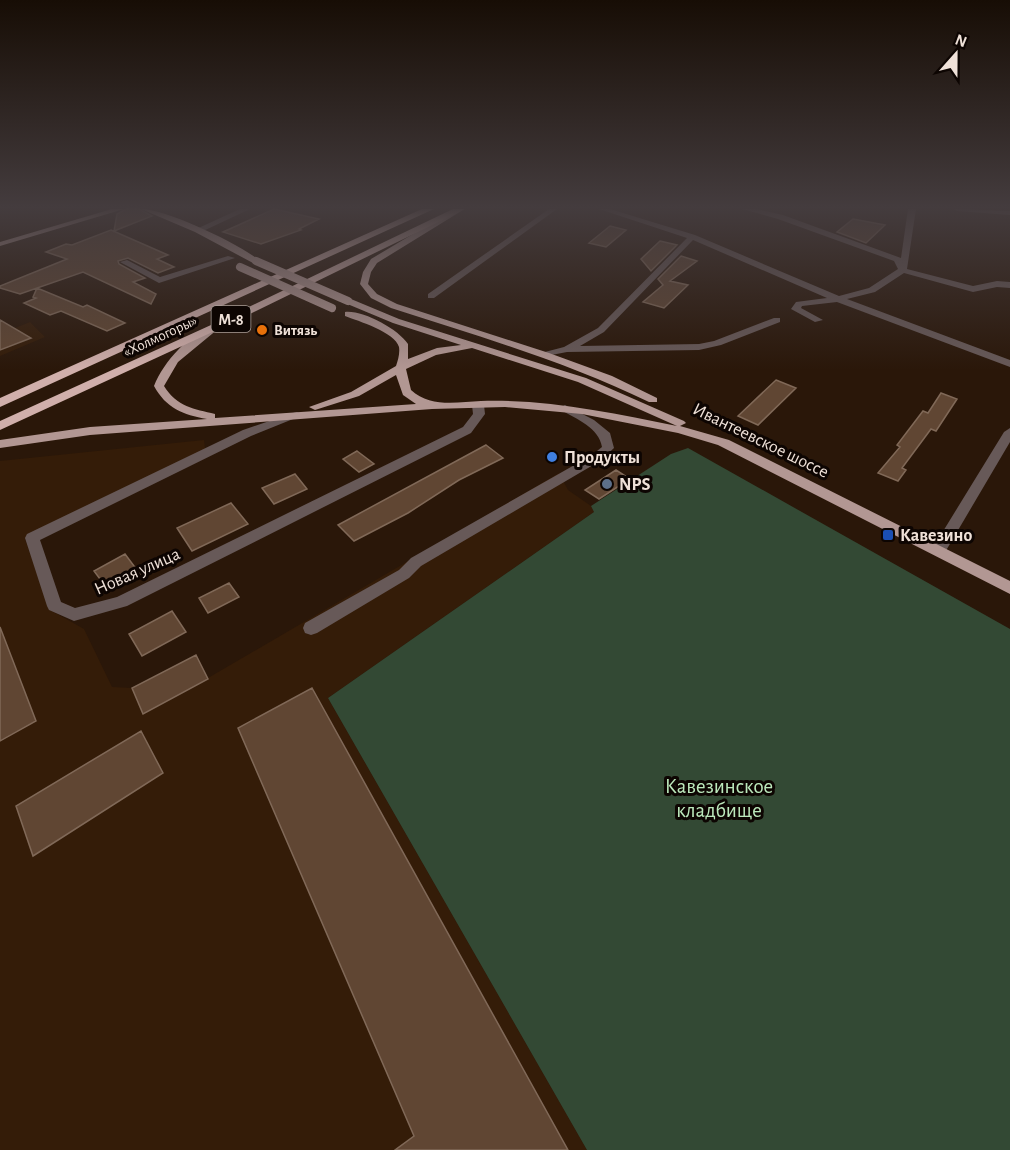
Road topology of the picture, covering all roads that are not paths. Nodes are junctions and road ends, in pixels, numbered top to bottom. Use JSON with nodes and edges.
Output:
{"nodes":[{"id":1,"x":125,"y":263,"type":"edge"},
{"id":2,"x":216,"y":263,"type":"edge"},
{"id":3,"x":236,"y":263,"type":"edge"},
{"id":4,"x":260,"y":263,"type":"edge"},
{"id":5,"x":311,"y":263,"type":"edge"},
{"id":6,"x":349,"y":263,"type":"edge"},
{"id":7,"x":373,"y":263,"type":"edge"},
{"id":8,"x":478,"y":263,"type":"edge"},
{"id":9,"x":667,"y":263,"type":"edge"},
{"id":10,"x":752,"y":263,"type":"edge"},
{"id":11,"x":899,"y":263,"type":"edge"},
{"id":12,"x":904,"y":263,"type":"edge"},
{"id":13,"x":903,"y":270,"type":"junction"},
{"id":14,"x":1010,"y":285,"type":"edge"},
{"id":15,"x":431,"y":296,"type":"dead end"},
{"id":16,"x":838,"y":299,"type":"junction"},
{"id":17,"x":348,"y":314,"type":"junction"},
{"id":18,"x":777,"y":320,"type":"dead end"},
{"id":19,"x":818,"y":320,"type":"dead end"},
{"id":20,"x":215,"y":327,"type":"junction"},
{"id":21,"x":567,"y":349,"type":"junction"},
{"id":22,"x":485,"y":350,"type":"junction"},
{"id":23,"x":546,"y":355,"type":"junction"},
{"id":24,"x":1010,"y":364,"type":"edge"},
{"id":25,"x":401,"y":368,"type":"junction"},
{"id":26,"x":0,"y":403,"type":"edge"},
{"id":27,"x":478,"y":405,"type":"junction"},
{"id":28,"x":432,"y":406,"type":"junction"},
{"id":29,"x":565,"y":408,"type":"junction"},
{"id":30,"x":297,"y":415,"type":"junction"},
{"id":31,"x":0,"y":426,"type":"edge"},
{"id":32,"x":1010,"y":432,"type":"edge"},
{"id":33,"x":725,"y":443,"type":"junction"},
{"id":34,"x":0,"y":444,"type":"edge"},
{"id":35,"x":939,"y":550,"type":"junction"},
{"id":36,"x":1010,"y":588,"type":"edge"},
{"id":37,"x":311,"y":628,"type":"dead end"}],
"edges":[{"from":1,"to":2,"type":"street"},
{"from":3,"to":17,"type":"main road","name":"Ивантеевское шоссе","bridge":true},
{"from":4,"to":22,"type":"main road","name":"Ивантеевское шоссе","bridge":true},
{"from":5,"to":26,"type":"highway","name":"«Холмогоры»","number":"М-8"},
{"from":6,"to":20,"type":"highway","name":"«Холмогоры»","number":"М-8"},
{"from":7,"to":23,"type":"main road"},
{"from":8,"to":15,"type":"street"},
{"from":9,"to":21,"type":"street"},
{"from":10,"to":16,"type":"street"},
{"from":11,"to":13,"type":"street"},
{"from":12,"to":13,"type":"street"},
{"from":13,"to":14,"type":"street"},
{"from":13,"to":16,"type":"street"},
{"from":16,"to":19,"type":"street"},
{"from":16,"to":24,"type":"street"},
{"from":17,"to":22,"type":"main road","name":"Ивантеевское шоссе"},
{"from":17,"to":25,"type":"main road"},
{"from":18,"to":21,"type":"street"},
{"from":20,"to":25,"type":"main road"},
{"from":20,"to":31,"type":"highway","name":"«Холмогоры»","number":"М-8"},
{"from":21,"to":23,"type":"street"},
{"from":22,"to":25,"type":"main road"},
{"from":22,"to":33,"type":"main road","name":"Ивантеевское шоссе"},
{"from":23,"to":33,"type":"main road"},
{"from":25,"to":28,"type":"main road"},
{"from":27,"to":28,"type":"main road"},
{"from":27,"to":29,"type":"main road"},
{"from":27,"to":30,"type":"street","name":"Новая улица"},
{"from":28,"to":30,"type":"main road"},
{"from":29,"to":33,"type":"main road"},
{"from":29,"to":37,"type":"street"},
{"from":30,"to":34,"type":"main road"},
{"from":32,"to":35,"type":"street"},
{"from":33,"to":35,"type":"main road","name":"Ивантеевское шоссе"},
{"from":35,"to":36,"type":"main road","name":"Ивантеевское шоссе"}]}
